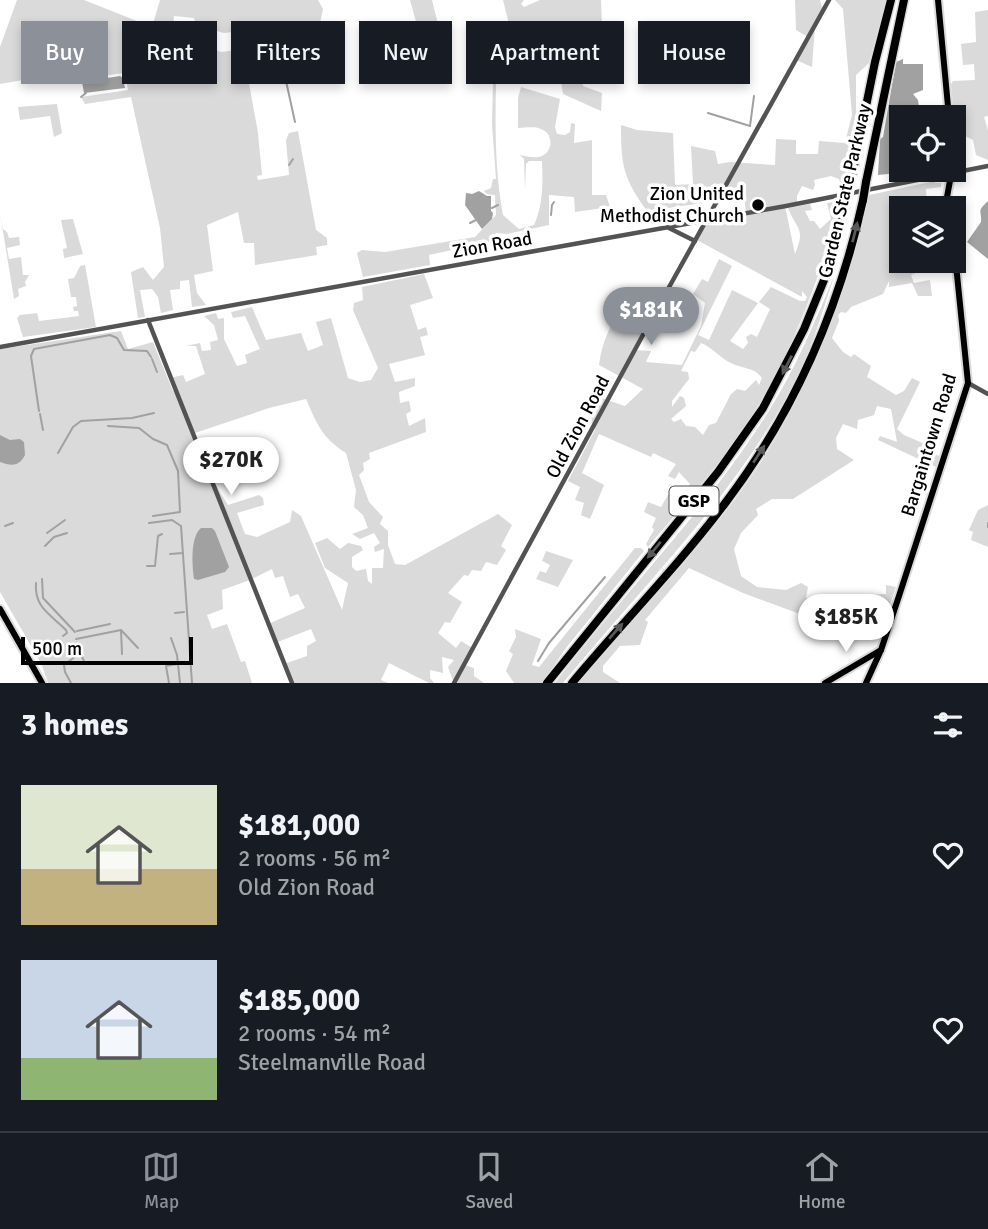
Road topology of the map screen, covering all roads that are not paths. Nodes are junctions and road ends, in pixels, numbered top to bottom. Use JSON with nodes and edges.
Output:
{"nodes":[{"id":1,"x":829,"y":0,"type":"edge"},
{"id":2,"x":891,"y":0,"type":"edge"},
{"id":3,"x":904,"y":0,"type":"edge"},
{"id":4,"x":938,"y":0,"type":"edge"},
{"id":5,"x":947,"y":105,"type":"edge"},
{"id":6,"x":988,"y":166,"type":"edge"},
{"id":7,"x":966,"y":169,"type":"edge"},
{"id":8,"x":897,"y":182,"type":"edge"},
{"id":9,"x":707,"y":220,"type":"junction"},
{"id":10,"x":668,"y":227,"type":"junction"},
{"id":11,"x":695,"y":241,"type":"junction"},
{"id":12,"x":957,"y":273,"type":"edge"},
{"id":13,"x":148,"y":320,"type":"junction"},
{"id":14,"x":0,"y":347,"type":"edge"},
{"id":15,"x":968,"y":383,"type":"junction"},
{"id":16,"x":988,"y":394,"type":"edge"},
{"id":17,"x":0,"y":609,"type":"edge"},
{"id":18,"x":881,"y":650,"type":"junction"},
{"id":19,"x":42,"y":683,"type":"edge"},
{"id":20,"x":292,"y":683,"type":"edge"},
{"id":21,"x":454,"y":683,"type":"edge"},
{"id":22,"x":547,"y":683,"type":"edge"},
{"id":23,"x":572,"y":683,"type":"edge"},
{"id":24,"x":825,"y":683,"type":"edge"},
{"id":25,"x":866,"y":683,"type":"edge"}],
"edges":[{"from":1,"to":9,"type":"street","name":"Old Zion Road"},
{"from":2,"to":22,"type":"highway","name":"Garden State Parkway","number":"GSP","one_way":true,"bridge":true},
{"from":23,"to":3,"type":"highway","name":"Garden State Parkway","number":"GSP","one_way":true,"bridge":true},
{"from":4,"to":5,"type":"main road"},
{"from":6,"to":7,"type":"street","name":"Zion Road"},
{"from":8,"to":9,"type":"street","name":"Zion Road"},
{"from":9,"to":10,"type":"street","name":"Zion Road"},
{"from":9,"to":11,"type":"street","name":"Old Zion Road"},
{"from":10,"to":11,"type":"street"},
{"from":10,"to":13,"type":"street","name":"Zion Road"},
{"from":11,"to":21,"type":"street","name":"Old Zion Road"},
{"from":12,"to":15,"type":"main road","name":"Bargaintown Road"},
{"from":13,"to":14,"type":"street","name":"Zion Road"},
{"from":13,"to":20,"type":"street"},
{"from":15,"to":16,"type":"street"},
{"from":15,"to":18,"type":"main road","name":"Bargaintown Road"},
{"from":17,"to":19,"type":"main road"},
{"from":18,"to":24,"type":"main road"},
{"from":18,"to":25,"type":"main road","name":"Bargaintown Road"}]}
